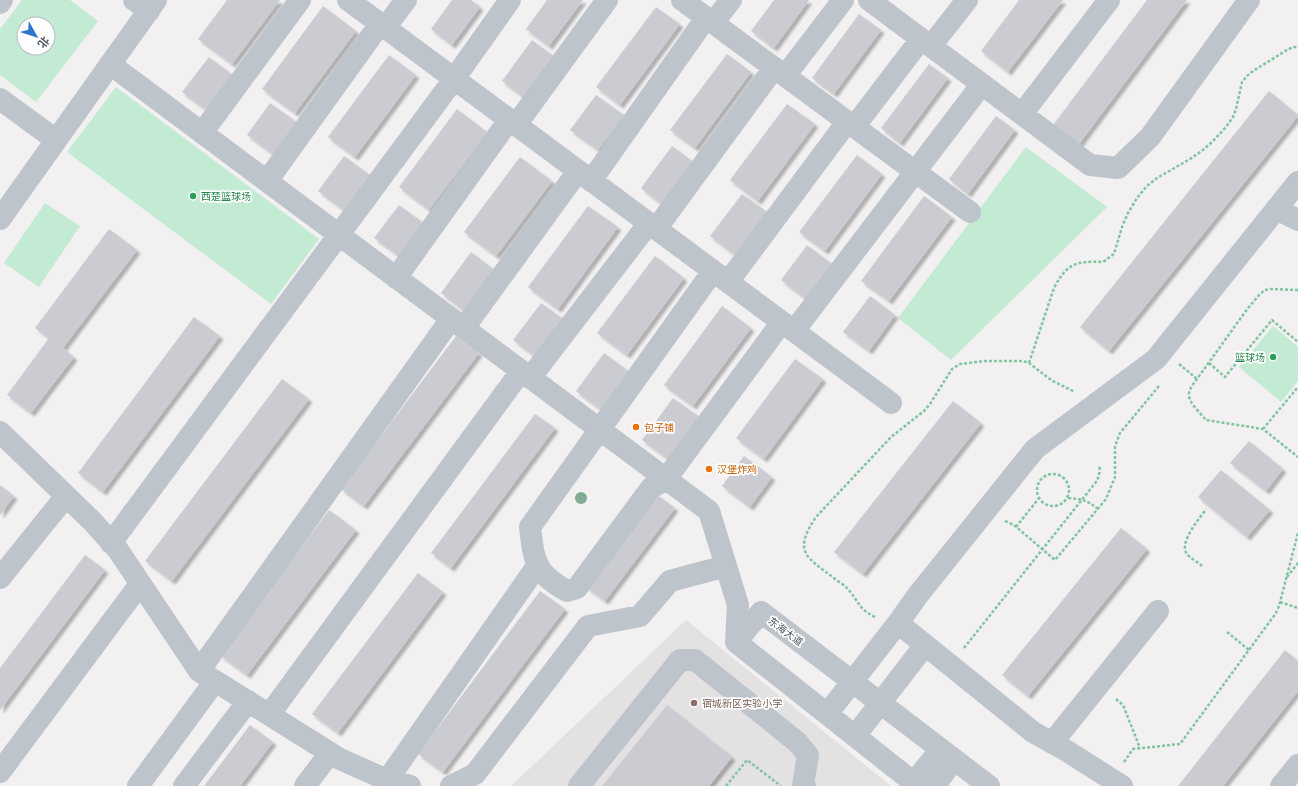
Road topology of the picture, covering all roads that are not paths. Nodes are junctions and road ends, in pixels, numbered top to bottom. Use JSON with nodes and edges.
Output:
{"nodes":[{"id":1,"x":2,"y":0,"type":"edge"},
{"id":2,"x":300,"y":0,"type":"edge"},
{"id":3,"x":348,"y":0,"type":"edge"},
{"id":4,"x":406,"y":0,"type":"edge"},
{"id":5,"x":510,"y":0,"type":"edge"},
{"id":6,"x":607,"y":0,"type":"edge"},
{"id":7,"x":682,"y":0,"type":"edge"},
{"id":8,"x":731,"y":0,"type":"edge"},
{"id":9,"x":843,"y":0,"type":"edge"},
{"id":10,"x":869,"y":0,"type":"edge"},
{"id":11,"x":967,"y":0,"type":"edge"},
{"id":12,"x":1109,"y":0,"type":"edge"},
{"id":13,"x":1249,"y":0,"type":"edge"},
{"id":14,"x":0,"y":3,"type":"edge"},
{"id":15,"x":146,"y":4,"type":"edge"},
{"id":16,"x":710,"y":21,"type":"junction"},
{"id":17,"x":383,"y":26,"type":"junction"},
{"id":18,"x":926,"y":43,"type":"junction"},
{"id":19,"x":110,"y":64,"type":"junction"},
{"id":20,"x":779,"y":72,"type":"junction"},
{"id":21,"x":454,"y":79,"type":"junction"},
{"id":22,"x":982,"y":84,"type":"junction"},
{"id":23,"x":0,"y":99,"type":"edge"},
{"id":24,"x":1022,"y":114,"type":"junction"},
{"id":25,"x":513,"y":122,"type":"junction"},
{"id":26,"x":850,"y":124,"type":"junction"},
{"id":27,"x":202,"y":132,"type":"junction"},
{"id":28,"x":56,"y":140,"type":"junction"},
{"id":29,"x":915,"y":172,"type":"junction"},
{"id":30,"x":585,"y":176,"type":"junction"},
{"id":31,"x":267,"y":181,"type":"junction"},
{"id":32,"x":1298,"y":182,"type":"edge"},
{"id":33,"x":1276,"y":209,"type":"junction"},
{"id":34,"x":970,"y":212,"type":"dead end"},
{"id":35,"x":0,"y":219,"type":"edge"},
{"id":36,"x":1298,"y":220,"type":"edge"},
{"id":37,"x":652,"y":226,"type":"junction"},
{"id":38,"x":339,"y":235,"type":"junction"},
{"id":39,"x":721,"y":277,"type":"junction"},
{"id":40,"x":396,"y":278,"type":"junction"},
{"id":41,"x":458,"y":323,"type":"junction"},
{"id":42,"x":788,"y":327,"type":"junction"},
{"id":43,"x":526,"y":374,"type":"junction"},
{"id":44,"x":891,"y":403,"type":"dead end"},
{"id":45,"x":600,"y":430,"type":"junction"},
{"id":46,"x":0,"y":432,"type":"edge"},
{"id":47,"x":666,"y":479,"type":"junction"},
{"id":48,"x":66,"y":496,"type":"junction"},
{"id":49,"x":111,"y":543,"type":"junction"},
{"id":50,"x":537,"y":566,"type":"junction"},
{"id":51,"x":726,"y":566,"type":"junction"},
{"id":52,"x":0,"y":578,"type":"edge"},
{"id":53,"x":140,"y":584,"type":"junction"},
{"id":54,"x":1158,"y":611,"type":"dead end"},
{"id":55,"x":895,"y":626,"type":"junction"},
{"id":56,"x":736,"y":642,"type":"junction"},
{"id":57,"x":925,"y":646,"type":"junction"},
{"id":58,"x":207,"y":676,"type":"junction"},
{"id":59,"x":852,"y":681,"type":"junction"},
{"id":60,"x":248,"y":702,"type":"junction"},
{"id":61,"x":880,"y":703,"type":"junction"},
{"id":62,"x":827,"y":714,"type":"junction"},
{"id":63,"x":269,"y":715,"type":"junction"},
{"id":64,"x":855,"y":736,"type":"junction"},
{"id":65,"x":1052,"y":742,"type":"junction"},
{"id":66,"x":330,"y":753,"type":"junction"},
{"id":67,"x":947,"y":754,"type":"junction"},
{"id":68,"x":1298,"y":766,"type":"edge"},
{"id":69,"x":0,"y":772,"type":"edge"},
{"id":70,"x":388,"y":779,"type":"junction"},
{"id":71,"x":1117,"y":783,"type":"edge"},
{"id":72,"x":919,"y":785,"type":"edge"},
{"id":73,"x":138,"y":786,"type":"edge"},
{"id":74,"x":184,"y":786,"type":"edge"},
{"id":75,"x":305,"y":786,"type":"edge"},
{"id":76,"x":410,"y":786,"type":"edge"},
{"id":77,"x":451,"y":786,"type":"edge"},
{"id":78,"x":579,"y":786,"type":"edge"},
{"id":79,"x":805,"y":786,"type":"edge"},
{"id":80,"x":989,"y":786,"type":"edge"},
{"id":81,"x":1281,"y":786,"type":"edge"}],
"edges":[{"from":1,"to":14,"type":"street"},
{"from":2,"to":27,"type":"street"},
{"from":3,"to":17,"type":"street"},
{"from":4,"to":17,"type":"street"},
{"from":5,"to":21,"type":"street"},
{"from":6,"to":25,"type":"street"},
{"from":7,"to":16,"type":"street"},
{"from":8,"to":16,"type":"street"},
{"from":9,"to":20,"type":"street"},
{"from":10,"to":18,"type":"street"},
{"from":11,"to":18,"type":"street"},
{"from":12,"to":24,"type":"street"},
{"from":13,"to":24,"type":"street"},
{"from":15,"to":19,"type":"street"},
{"from":16,"to":20,"type":"street"},
{"from":16,"to":30,"type":"street"},
{"from":17,"to":21,"type":"street"},
{"from":17,"to":31,"type":"street"},
{"from":18,"to":22,"type":"street"},
{"from":18,"to":26,"type":"street"},
{"from":19,"to":27,"type":"street"},
{"from":19,"to":28,"type":"street"},
{"from":20,"to":26,"type":"street"},
{"from":20,"to":37,"type":"street"},
{"from":21,"to":25,"type":"street"},
{"from":21,"to":38,"type":"street"},
{"from":22,"to":24,"type":"street"},
{"from":22,"to":29,"type":"street"},
{"from":23,"to":28,"type":"street"},
{"from":25,"to":30,"type":"street"},
{"from":25,"to":40,"type":"street"},
{"from":26,"to":29,"type":"street"},
{"from":26,"to":39,"type":"street"},
{"from":27,"to":31,"type":"street"},
{"from":28,"to":35,"type":"street"},
{"from":29,"to":34,"type":"street"},
{"from":29,"to":42,"type":"street"},
{"from":30,"to":37,"type":"street"},
{"from":30,"to":41,"type":"street"},
{"from":31,"to":38,"type":"street"},
{"from":32,"to":33,"type":"street"},
{"from":33,"to":36,"type":"street"},
{"from":33,"to":55,"type":"street"},
{"from":37,"to":39,"type":"street"},
{"from":37,"to":43,"type":"street"},
{"from":38,"to":40,"type":"street"},
{"from":38,"to":49,"type":"street"},
{"from":39,"to":42,"type":"street"},
{"from":39,"to":45,"type":"street"},
{"from":40,"to":41,"type":"street"},
{"from":41,"to":43,"type":"street"},
{"from":41,"to":58,"type":"street"},
{"from":42,"to":44,"type":"street"},
{"from":42,"to":47,"type":"street"},
{"from":43,"to":45,"type":"street"},
{"from":43,"to":63,"type":"street"},
{"from":45,"to":47,"type":"street"},
{"from":45,"to":50,"type":"street"},
{"from":46,"to":48,"type":"street"},
{"from":47,"to":50,"type":"street"},
{"from":47,"to":51,"type":"street"},
{"from":48,"to":49,"type":"street"},
{"from":48,"to":52,"type":"street"},
{"from":49,"to":53,"type":"street"},
{"from":50,"to":70,"type":"street"},
{"from":51,"to":56,"type":"street"},
{"from":51,"to":77,"type":"street"},
{"from":53,"to":58,"type":"street"},
{"from":53,"to":69,"type":"street"},
{"from":54,"to":65,"type":"street"},
{"from":55,"to":57,"type":"street"},
{"from":55,"to":59,"type":"street"},
{"from":56,"to":59,"type":"street","name":"东海大道"},
{"from":56,"to":62,"type":"street"},
{"from":57,"to":61,"type":"street"},
{"from":57,"to":65,"type":"street"},
{"from":58,"to":60,"type":"street"},
{"from":58,"to":73,"type":"street"},
{"from":59,"to":61,"type":"street","name":"东海大道"},
{"from":59,"to":62,"type":"street"},
{"from":60,"to":63,"type":"street"},
{"from":60,"to":74,"type":"street"},
{"from":61,"to":64,"type":"street"},
{"from":61,"to":67,"type":"street","name":"东海大道"},
{"from":62,"to":64,"type":"street"},
{"from":63,"to":66,"type":"street"},
{"from":64,"to":72,"type":"street"},
{"from":65,"to":71,"type":"street"},
{"from":66,"to":70,"type":"street"},
{"from":66,"to":75,"type":"street"},
{"from":67,"to":72,"type":"street"},
{"from":67,"to":80,"type":"street","name":"东海大道"},
{"from":68,"to":81,"type":"street"},
{"from":70,"to":76,"type":"street"},
{"from":78,"to":79,"type":"street"}]}
